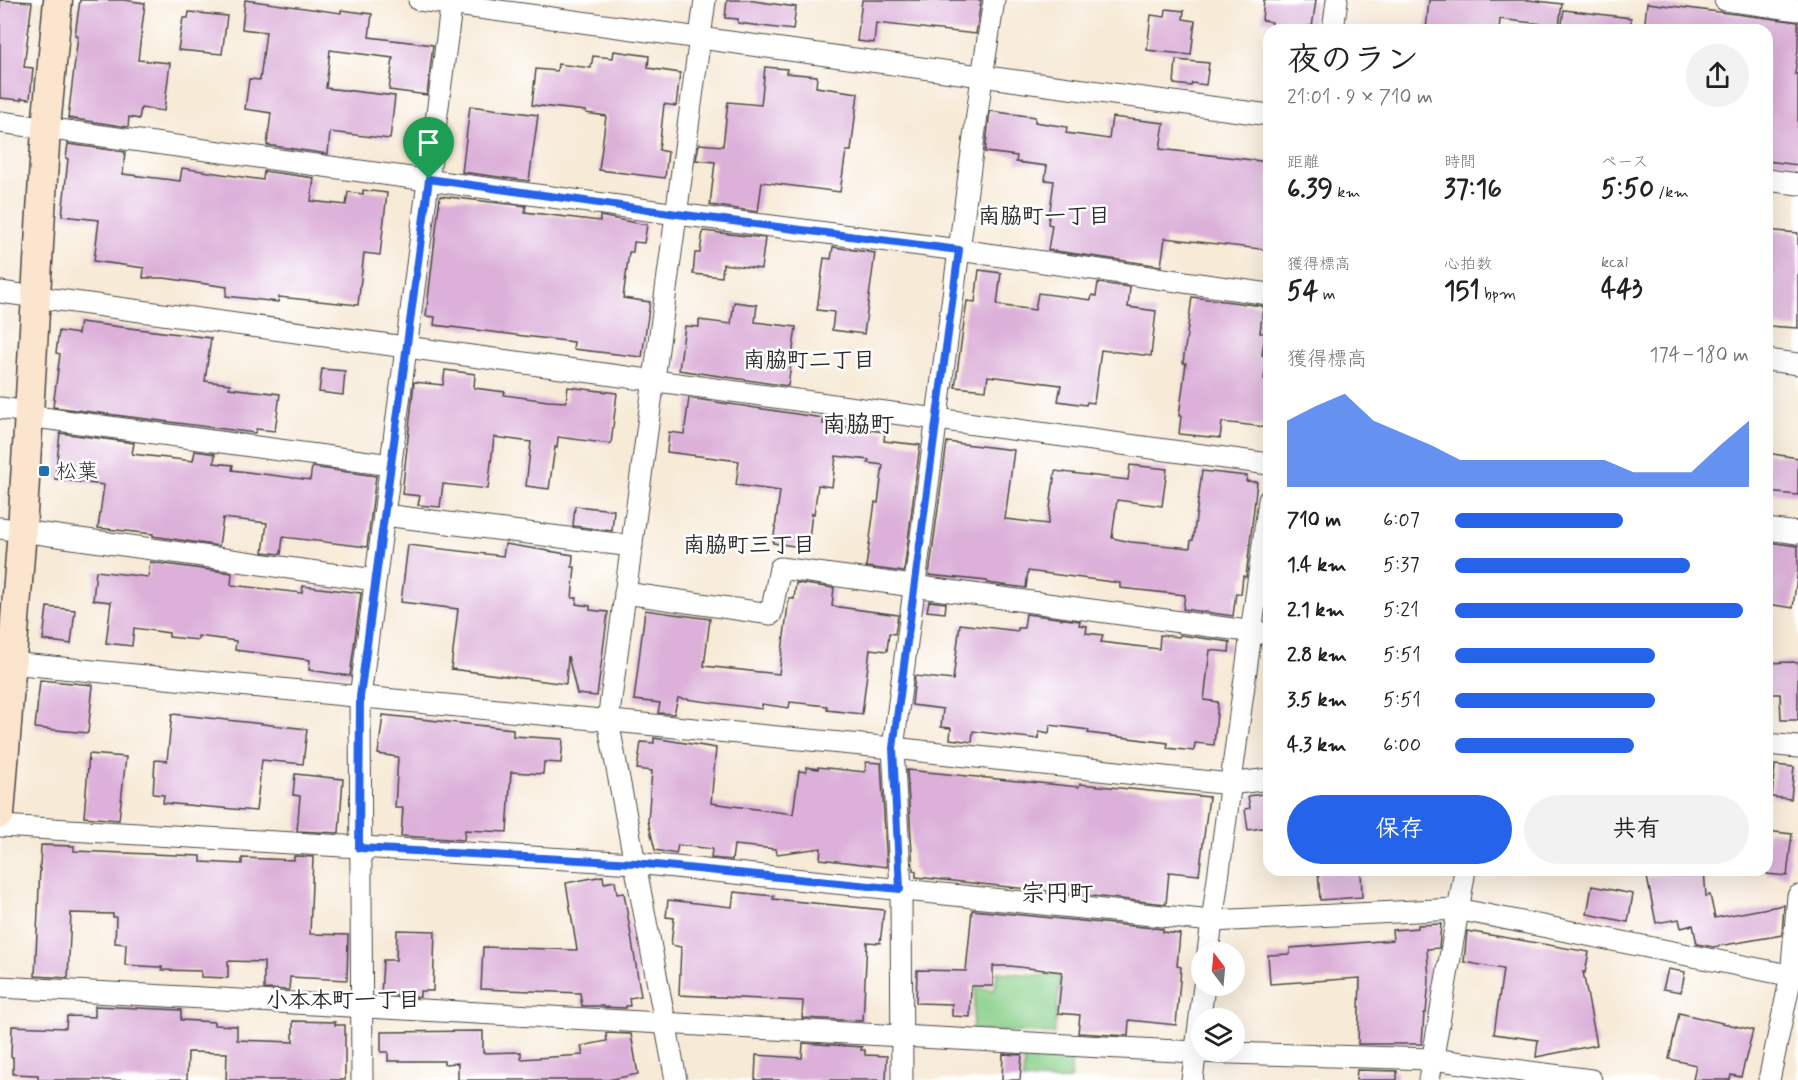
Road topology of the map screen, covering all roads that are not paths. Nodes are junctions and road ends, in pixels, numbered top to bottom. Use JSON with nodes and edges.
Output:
{"nodes":[{"id":1,"x":58,"y":0,"type":"edge"},
{"id":2,"x":419,"y":0,"type":"edge"},
{"id":3,"x":705,"y":0,"type":"edge"},
{"id":4,"x":994,"y":0,"type":"edge"},
{"id":5,"x":1337,"y":0,"type":"edge"},
{"id":6,"x":1725,"y":0,"type":"edge"},
{"id":7,"x":452,"y":2,"type":"edge"},
{"id":8,"x":1798,"y":10,"type":"edge"},
{"id":9,"x":1334,"y":24,"type":"edge"},
{"id":10,"x":700,"y":38,"type":"junction"},
{"id":11,"x":982,"y":77,"type":"junction"},
{"id":12,"x":1263,"y":114,"type":"edge"},
{"id":13,"x":0,"y":122,"type":"edge"},
{"id":14,"x":46,"y":128,"type":"junction"},
{"id":15,"x":429,"y":179,"type":"junction"},
{"id":16,"x":1773,"y":181,"type":"edge"},
{"id":17,"x":1798,"y":184,"type":"edge"},
{"id":18,"x":677,"y":214,"type":"junction"},
{"id":19,"x":959,"y":250,"type":"junction"},
{"id":20,"x":0,"y":292,"type":"edge"},
{"id":21,"x":1263,"y":293,"type":"edge"},
{"id":22,"x":36,"y":297,"type":"junction"},
{"id":23,"x":406,"y":347,"type":"junction"},
{"id":24,"x":1773,"y":361,"type":"edge"},
{"id":25,"x":1798,"y":364,"type":"edge"},
{"id":26,"x":654,"y":380,"type":"junction"},
{"id":27,"x":0,"y":408,"type":"edge"},
{"id":28,"x":28,"y":414,"type":"junction"},
{"id":29,"x":937,"y":419,"type":"junction"},
{"id":30,"x":1263,"y":463,"type":"edge"},
{"id":31,"x":391,"y":465,"type":"junction"},
{"id":32,"x":384,"y":515,"type":"junction"},
{"id":33,"x":11,"y":529,"type":"edge"},
{"id":34,"x":1773,"y":530,"type":"edge"},
{"id":35,"x":1798,"y":533,"type":"edge"},
{"id":36,"x":632,"y":546,"type":"junction"},
{"id":37,"x":375,"y":580,"type":"junction"},
{"id":38,"x":1263,"y":580,"type":"edge"},
{"id":39,"x":915,"y":587,"type":"junction"},
{"id":40,"x":625,"y":593,"type":"junction"},
{"id":41,"x":1259,"y":633,"type":"edge"},
{"id":42,"x":6,"y":662,"type":"edge"},
{"id":43,"x":360,"y":697,"type":"junction"},
{"id":44,"x":608,"y":721,"type":"junction"},
{"id":45,"x":1773,"y":745,"type":"edge"},
{"id":46,"x":1798,"y":747,"type":"edge"},
{"id":47,"x":893,"y":748,"type":"junction"},
{"id":48,"x":1263,"y":780,"type":"edge"},
{"id":49,"x":1230,"y":784,"type":"junction"},
{"id":50,"x":0,"y":814,"type":"edge"},
{"id":51,"x":0,"y":826,"type":"edge"},
{"id":52,"x":359,"y":848,"type":"junction"},
{"id":53,"x":635,"y":863,"type":"junction"},
{"id":54,"x":1464,"y":876,"type":"edge"},
{"id":55,"x":900,"y":889,"type":"junction"},
{"id":56,"x":1798,"y":896,"type":"edge"},
{"id":57,"x":1458,"y":909,"type":"junction"},
{"id":58,"x":1212,"y":921,"type":"junction"},
{"id":59,"x":1209,"y":942,"type":"edge"},
{"id":60,"x":1794,"y":977,"type":"edge"},
{"id":61,"x":0,"y":987,"type":"edge"},
{"id":62,"x":363,"y":1006,"type":"junction"},
{"id":63,"x":665,"y":1024,"type":"junction"},
{"id":64,"x":902,"y":1035,"type":"junction"},
{"id":65,"x":1191,"y":1052,"type":"edge"},
{"id":66,"x":1245,"y":1056,"type":"edge"},
{"id":67,"x":1194,"y":1062,"type":"edge"},
{"id":68,"x":1430,"y":1070,"type":"edge"},
{"id":69,"x":362,"y":1080,"type":"edge"},
{"id":70,"x":676,"y":1080,"type":"edge"},
{"id":71,"x":902,"y":1080,"type":"edge"},
{"id":72,"x":1192,"y":1080,"type":"edge"},
{"id":73,"x":1591,"y":1080,"type":"edge"},
{"id":74,"x":1769,"y":1080,"type":"edge"}],
"edges":[{"from":1,"to":14,"type":"street"},
{"from":2,"to":7,"type":"street"},
{"from":3,"to":10,"type":"street"},
{"from":4,"to":11,"type":"street"},
{"from":5,"to":9,"type":"street"},
{"from":6,"to":8,"type":"street"},
{"from":7,"to":10,"type":"street"},
{"from":7,"to":15,"type":"street"},
{"from":10,"to":11,"type":"street"},
{"from":10,"to":18,"type":"street"},
{"from":11,"to":12,"type":"street"},
{"from":11,"to":19,"type":"street"},
{"from":13,"to":14,"type":"street"},
{"from":14,"to":15,"type":"street"},
{"from":14,"to":22,"type":"street"},
{"from":15,"to":18,"type":"street"},
{"from":15,"to":23,"type":"street"},
{"from":16,"to":17,"type":"street"},
{"from":18,"to":19,"type":"street"},
{"from":18,"to":26,"type":"street"},
{"from":19,"to":21,"type":"street"},
{"from":19,"to":29,"type":"street"},
{"from":20,"to":22,"type":"street"},
{"from":22,"to":23,"type":"street"},
{"from":22,"to":28,"type":"street"},
{"from":23,"to":26,"type":"street"},
{"from":23,"to":31,"type":"street"},
{"from":24,"to":25,"type":"street"},
{"from":26,"to":29,"type":"street"},
{"from":26,"to":36,"type":"street"},
{"from":27,"to":28,"type":"street"},
{"from":28,"to":31,"type":"street"},
{"from":28,"to":33,"type":"street"},
{"from":29,"to":30,"type":"street"},
{"from":29,"to":39,"type":"street"},
{"from":31,"to":32,"type":"street"},
{"from":32,"to":36,"type":"street"},
{"from":32,"to":37,"type":"street"},
{"from":33,"to":37,"type":"street"},
{"from":33,"to":42,"type":"street"},
{"from":34,"to":35,"type":"street"},
{"from":36,"to":40,"type":"street"},
{"from":37,"to":43,"type":"street"},
{"from":38,"to":41,"type":"street"},
{"from":39,"to":40,"type":"street"},
{"from":39,"to":41,"type":"street"},
{"from":39,"to":47,"type":"street"},
{"from":40,"to":44,"type":"street"},
{"from":41,"to":49,"type":"street"},
{"from":42,"to":43,"type":"street"},
{"from":42,"to":50,"type":"street"},
{"from":43,"to":44,"type":"street"},
{"from":43,"to":52,"type":"street"},
{"from":44,"to":47,"type":"street"},
{"from":44,"to":53,"type":"street"},
{"from":45,"to":46,"type":"street"},
{"from":47,"to":49,"type":"street"},
{"from":47,"to":55,"type":"street"},
{"from":48,"to":49,"type":"street"},
{"from":49,"to":58,"type":"street"},
{"from":51,"to":52,"type":"street"},
{"from":52,"to":53,"type":"street"},
{"from":52,"to":62,"type":"street"},
{"from":53,"to":55,"type":"street"},
{"from":53,"to":63,"type":"street"},
{"from":54,"to":57,"type":"street"},
{"from":55,"to":58,"type":"street"},
{"from":55,"to":64,"type":"street"},
{"from":56,"to":60,"type":"street"},
{"from":57,"to":58,"type":"street"},
{"from":57,"to":60,"type":"street"},
{"from":57,"to":68,"type":"street"},
{"from":58,"to":59,"type":"street"},
{"from":60,"to":74,"type":"street"},
{"from":61,"to":62,"type":"street"},
{"from":62,"to":63,"type":"street"},
{"from":62,"to":69,"type":"street"},
{"from":63,"to":64,"type":"street"},
{"from":63,"to":70,"type":"street"},
{"from":64,"to":65,"type":"street"},
{"from":64,"to":71,"type":"street"},
{"from":66,"to":68,"type":"street"},
{"from":67,"to":72,"type":"street"},
{"from":68,"to":73,"type":"street"}]}
